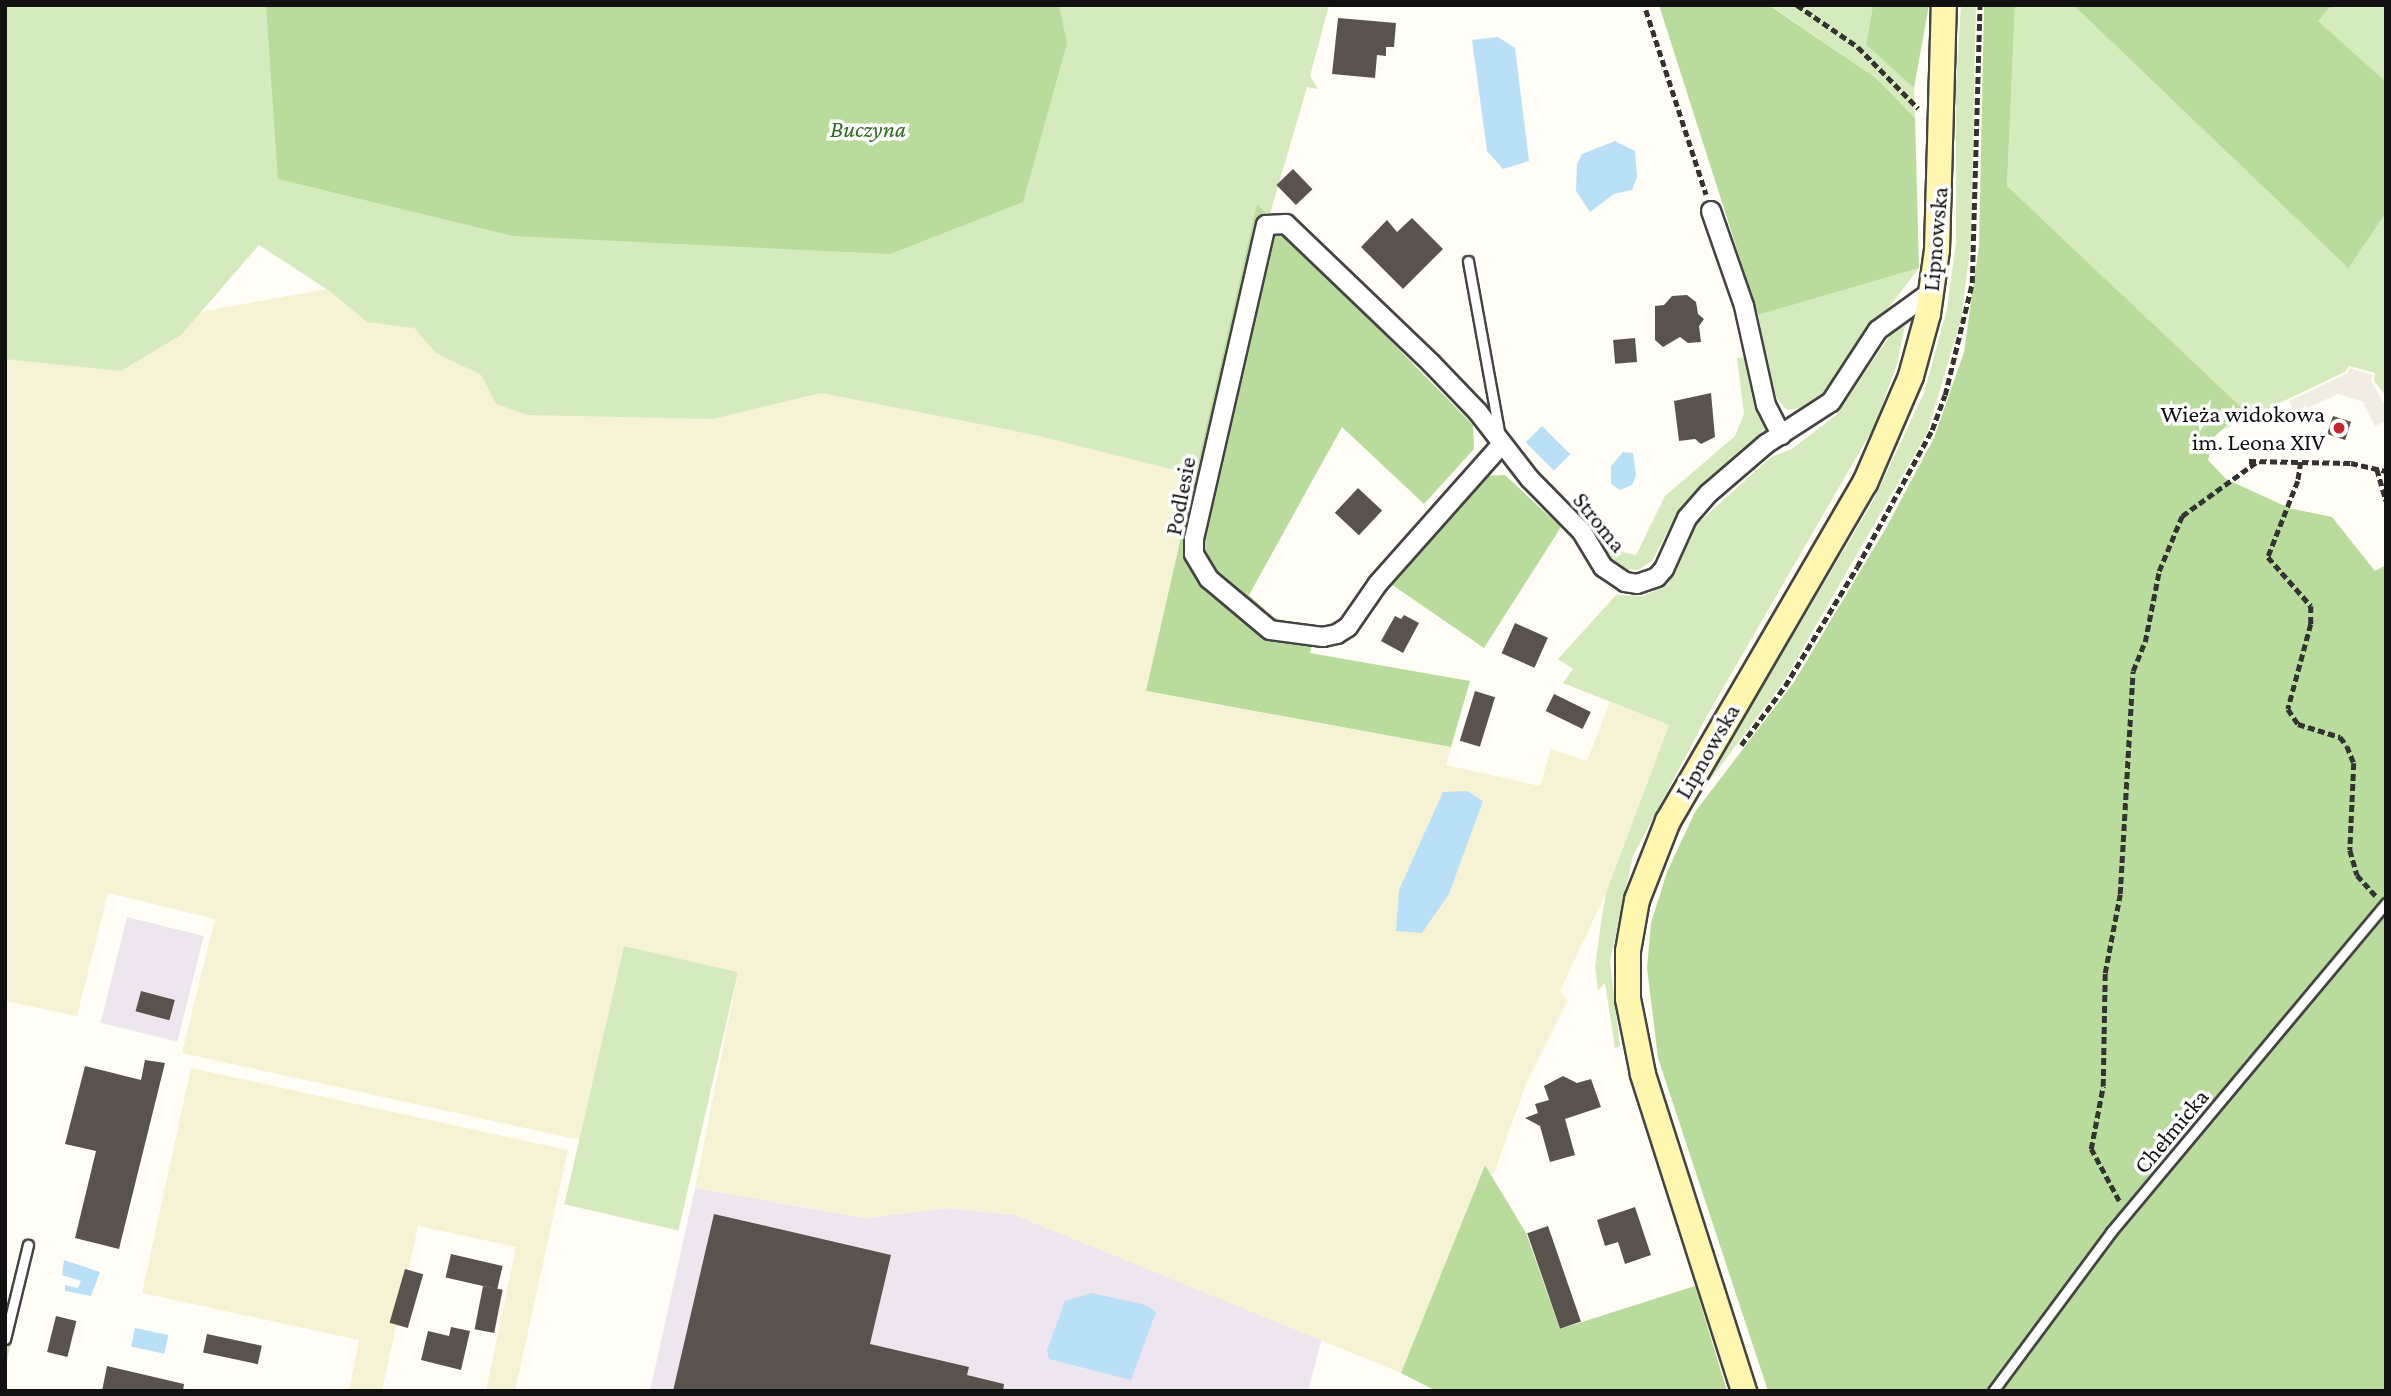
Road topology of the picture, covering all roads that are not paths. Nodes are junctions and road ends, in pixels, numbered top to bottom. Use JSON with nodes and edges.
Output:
{"nodes":[{"id":1,"x":1944,"y":5,"type":"edge"},
{"id":2,"x":1711,"y":211,"type":"road end"},
{"id":3,"x":1296,"y":233,"type":"joint"},
{"id":4,"x":1468,"y":261,"type":"dead end"},
{"id":5,"x":1932,"y":291,"type":"junction"},
{"id":6,"x":1781,"y":435,"type":"junction"},
{"id":7,"x":1502,"y":444,"type":"junction"},
{"id":8,"x":2385,"y":904,"type":"edge"},
{"id":9,"x":28,"y":1245,"type":"dead end"},
{"id":10,"x":5,"y":1339,"type":"edge"},
{"id":11,"x":1744,"y":1391,"type":"edge"},
{"id":12,"x":1993,"y":1391,"type":"edge"}],
"edges":[{"from":1,"to":5,"type":"main road","name":"Lipnowska"},
{"from":2,"to":6,"type":"street"},
{"from":3,"to":7,"type":"street","name":"Stroma"},
{"from":3,"to":7,"type":"street","name":"Podlesie"},
{"from":4,"to":7,"type":"lane"},
{"from":5,"to":6,"type":"street","name":"Stroma"},
{"from":5,"to":11,"type":"main road","name":"Lipnowska"},
{"from":6,"to":7,"type":"street","name":"Stroma"},
{"from":8,"to":12,"type":"lane","name":"Chełmicka"},
{"from":9,"to":10,"type":"lane"}]}
